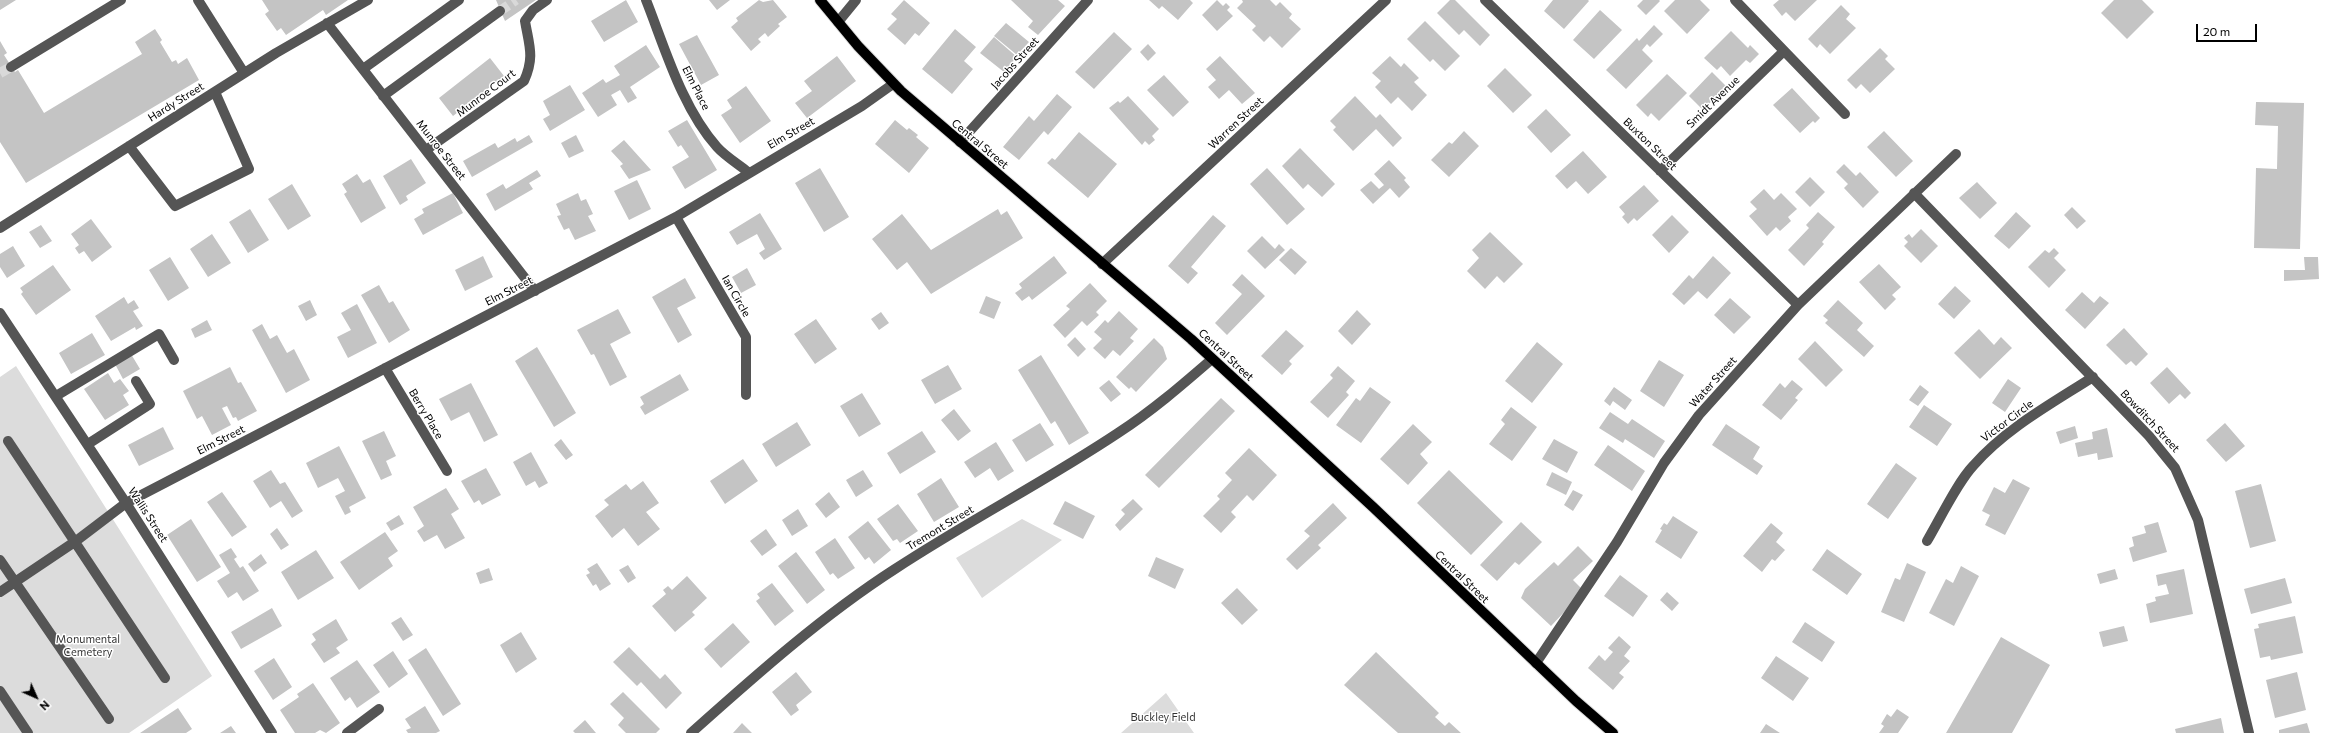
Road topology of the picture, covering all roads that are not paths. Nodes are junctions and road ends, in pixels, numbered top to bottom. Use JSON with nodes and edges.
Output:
{"nodes":[{"id":1,"x":121,"y":0,"type":"edge"},
{"id":2,"x":198,"y":0,"type":"edge"},
{"id":3,"x":368,"y":0,"type":"edge"},
{"id":4,"x":459,"y":0,"type":"edge"},
{"id":5,"x":547,"y":0,"type":"edge"},
{"id":6,"x":646,"y":0,"type":"edge"},
{"id":7,"x":820,"y":0,"type":"edge"},
{"id":8,"x":856,"y":0,"type":"edge"},
{"id":9,"x":1088,"y":0,"type":"edge"},
{"id":10,"x":1386,"y":0,"type":"edge"},
{"id":11,"x":1485,"y":0,"type":"edge"},
{"id":12,"x":1735,"y":0,"type":"edge"},
{"id":13,"x":500,"y":11,"type":"tunnel mouth"},
{"id":14,"x":838,"y":22,"type":"junction"},
{"id":15,"x":327,"y":24,"type":"junction"},
{"id":16,"x":1784,"y":51,"type":"junction"},
{"id":17,"x":11,"y":67,"type":"tunnel mouth"},
{"id":18,"x":362,"y":69,"type":"junction"},
{"id":19,"x":244,"y":73,"type":"junction"},
{"id":20,"x":893,"y":84,"type":"junction"},
{"id":21,"x":215,"y":92,"type":"junction"},
{"id":22,"x":383,"y":96,"type":"junction"},
{"id":23,"x":1845,"y":114,"type":"dead end"},
{"id":24,"x":960,"y":142,"type":"junction"},
{"id":25,"x":130,"y":146,"type":"junction"},
{"id":26,"x":426,"y":150,"type":"junction"},
{"id":27,"x":1956,"y":154,"type":"dead end"},
{"id":28,"x":1660,"y":170,"type":"junction"},
{"id":29,"x":748,"y":172,"type":"junction"},
{"id":30,"x":1914,"y":193,"type":"junction"},
{"id":31,"x":676,"y":217,"type":"junction"},
{"id":32,"x":0,"y":228,"type":"edge"},
{"id":33,"x":1102,"y":264,"type":"junction"},
{"id":34,"x":535,"y":291,"type":"junction"},
{"id":35,"x":1798,"y":305,"type":"junction"},
{"id":36,"x":0,"y":313,"type":"edge"},
{"id":37,"x":1212,"y":359,"type":"junction"},
{"id":38,"x":174,"y":360,"type":"dead end"},
{"id":39,"x":385,"y":368,"type":"junction"},
{"id":40,"x":2092,"y":378,"type":"junction"},
{"id":41,"x":136,"y":381,"type":"dead end"},
{"id":42,"x":746,"y":395,"type":"dead end"},
{"id":43,"x":56,"y":396,"type":"junction"},
{"id":44,"x":8,"y":441,"type":"dead end"},
{"id":45,"x":88,"y":444,"type":"junction"},
{"id":46,"x":447,"y":471,"type":"dead end"},
{"id":47,"x":126,"y":503,"type":"junction"},
{"id":48,"x":76,"y":540,"type":"junction"},
{"id":49,"x":1927,"y":541,"type":"dead end"},
{"id":50,"x":0,"y":560,"type":"edge"},
{"id":51,"x":15,"y":582,"type":"junction"},
{"id":52,"x":0,"y":592,"type":"edge"},
{"id":53,"x":1536,"y":664,"type":"junction"},
{"id":54,"x":165,"y":678,"type":"dead end"},
{"id":55,"x":0,"y":691,"type":"edge"},
{"id":56,"x":379,"y":710,"type":"dead end"},
{"id":57,"x":109,"y":719,"type":"dead end"},
{"id":58,"x":28,"y":733,"type":"edge"},
{"id":59,"x":272,"y":733,"type":"edge"},
{"id":60,"x":347,"y":733,"type":"edge"},
{"id":61,"x":691,"y":733,"type":"edge"},
{"id":62,"x":1613,"y":733,"type":"edge"},
{"id":63,"x":2249,"y":733,"type":"edge"}],
"edges":[{"from":1,"to":17,"type":"street"},
{"from":2,"to":19,"type":"street"},
{"from":3,"to":15,"type":"street","name":"Hardy Street"},
{"from":4,"to":18,"type":"street"},
{"from":5,"to":26,"type":"street","name":"Munroe Court"},
{"from":6,"to":29,"type":"street","name":"Elm Place"},
{"from":7,"to":14,"type":"main road","name":"Central Street"},
{"from":8,"to":14,"type":"street"},
{"from":9,"to":24,"type":"street","name":"Jacobs Street"},
{"from":10,"to":33,"type":"street","name":"Warren Street"},
{"from":11,"to":28,"type":"street","name":"Buxton Street"},
{"from":12,"to":16,"type":"street"},
{"from":13,"to":22,"type":"street"},
{"from":14,"to":20,"type":"main road","name":"Central Street"},
{"from":15,"to":18,"type":"street","name":"Munroe Street"},
{"from":15,"to":19,"type":"street","name":"Hardy Street"},
{"from":16,"to":23,"type":"street"},
{"from":16,"to":28,"type":"street","name":"Smidt Avenue"},
{"from":18,"to":22,"type":"street","name":"Munroe Street"},
{"from":19,"to":21,"type":"street","name":"Hardy Street"},
{"from":20,"to":24,"type":"main road","name":"Central Street"},
{"from":20,"to":29,"type":"street","name":"Elm Street"},
{"from":21,"to":25,"type":"street","name":"Hardy Street"},
{"from":21,"to":25,"type":"street"},
{"from":22,"to":26,"type":"street","name":"Munroe Street"},
{"from":24,"to":33,"type":"main road","name":"Central Street"},
{"from":25,"to":32,"type":"street","name":"Hardy Street"},
{"from":26,"to":34,"type":"street","name":"Munroe Street"},
{"from":27,"to":30,"type":"street","name":"Water Street"},
{"from":28,"to":35,"type":"street","name":"Buxton Street"},
{"from":29,"to":31,"type":"street","name":"Elm Street"},
{"from":30,"to":35,"type":"street","name":"Water Street"},
{"from":30,"to":40,"type":"street","name":"Bowditch Street"},
{"from":31,"to":34,"type":"street","name":"Elm Street"},
{"from":31,"to":42,"type":"street","name":"Ian Circle"},
{"from":33,"to":37,"type":"main road","name":"Central Street"},
{"from":34,"to":39,"type":"street","name":"Elm Street"},
{"from":35,"to":53,"type":"street","name":"Water Street"},
{"from":36,"to":43,"type":"street","name":"Wallis Street"},
{"from":37,"to":53,"type":"main road","name":"Central Street"},
{"from":37,"to":61,"type":"street","name":"Tremont Street"},
{"from":38,"to":43,"type":"street"},
{"from":39,"to":46,"type":"street","name":"Berry Place"},
{"from":39,"to":47,"type":"street","name":"Elm Street"},
{"from":40,"to":49,"type":"street","name":"Victor Circle"},
{"from":40,"to":63,"type":"street","name":"Bowditch Street"},
{"from":41,"to":45,"type":"street"},
{"from":43,"to":45,"type":"street","name":"Wallis Street"},
{"from":44,"to":48,"type":"street"},
{"from":45,"to":47,"type":"street","name":"Wallis Street"},
{"from":47,"to":48,"type":"street","name":"Elm Street"},
{"from":47,"to":59,"type":"street","name":"Wallis Street"},
{"from":48,"to":51,"type":"street","name":"Elm Street"},
{"from":48,"to":54,"type":"street"},
{"from":50,"to":51,"type":"street"},
{"from":51,"to":52,"type":"street","name":"Elm Street"},
{"from":51,"to":57,"type":"street"},
{"from":53,"to":62,"type":"main road","name":"Central Street"},
{"from":55,"to":58,"type":"street"},
{"from":56,"to":60,"type":"street"}]}
